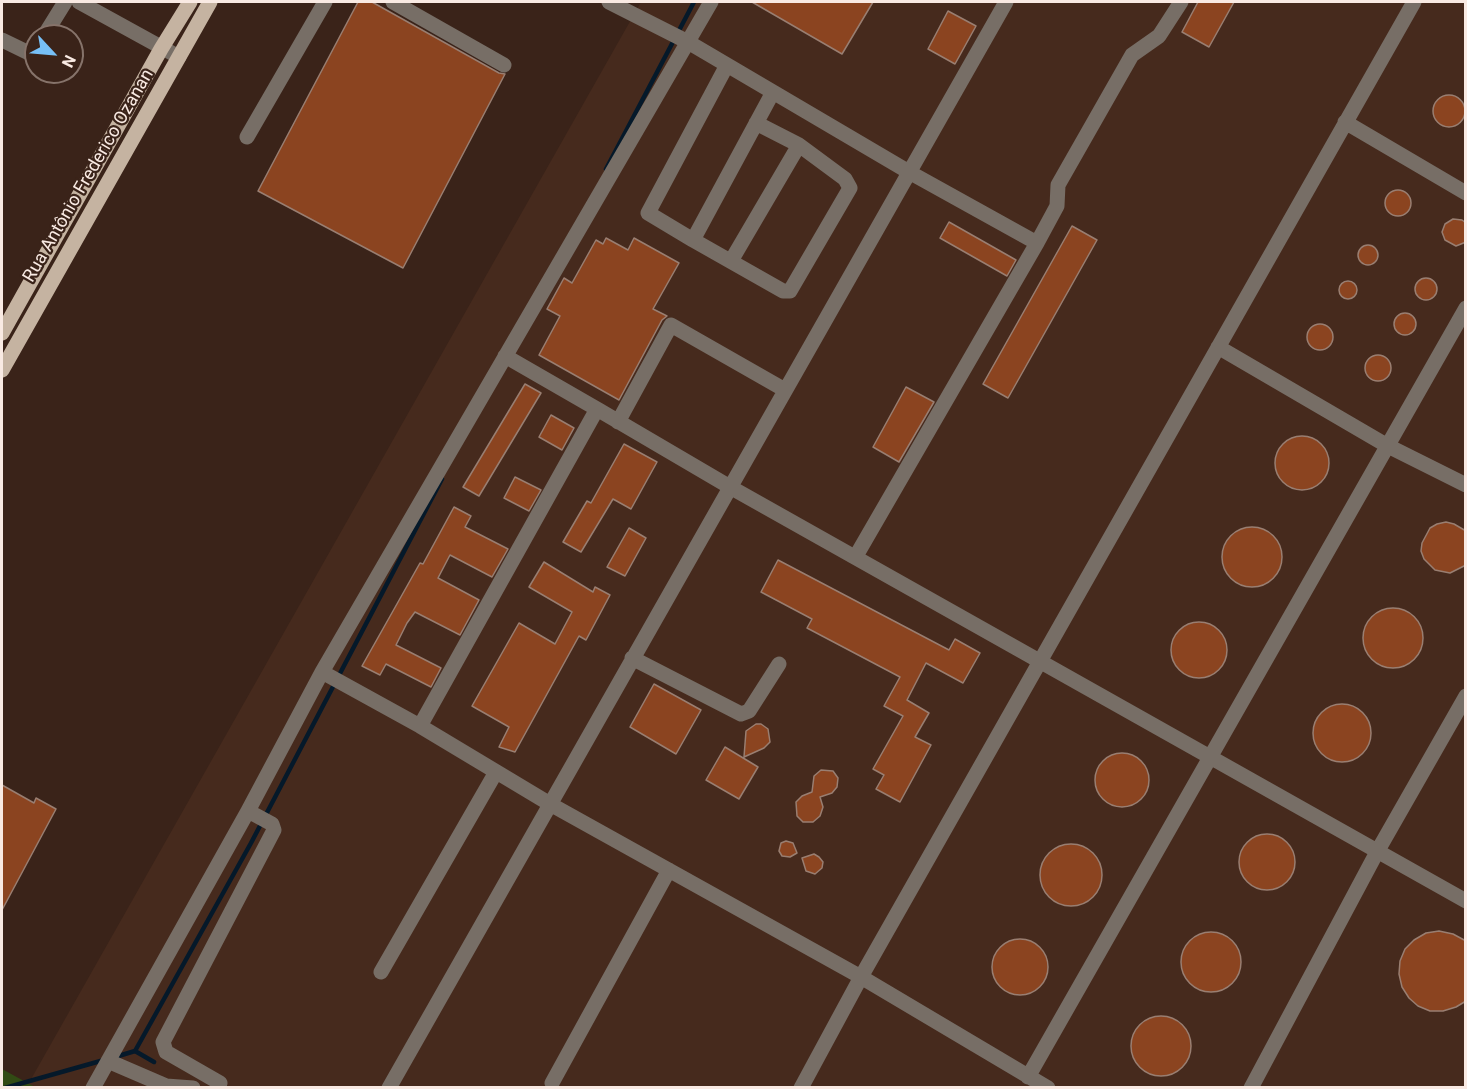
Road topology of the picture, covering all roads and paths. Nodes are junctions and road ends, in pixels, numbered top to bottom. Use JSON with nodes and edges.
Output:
{"nodes":[{"id":1,"x":65,"y":2,"type":"edge"},
{"id":2,"x":79,"y":2,"type":"edge"},
{"id":3,"x":190,"y":2,"type":"edge"},
{"id":4,"x":210,"y":2,"type":"edge"},
{"id":5,"x":325,"y":2,"type":"edge"},
{"id":6,"x":393,"y":2,"type":"edge"},
{"id":7,"x":609,"y":2,"type":"edge"},
{"id":8,"x":711,"y":2,"type":"edge"},
{"id":9,"x":1006,"y":2,"type":"edge"},
{"id":10,"x":1180,"y":2,"type":"edge"},
{"id":11,"x":1414,"y":2,"type":"edge"},
{"id":12,"x":51,"y":24,"type":"edge"},
{"id":13,"x":2,"y":40,"type":"edge"},
{"id":14,"x":688,"y":42,"type":"junction"},
{"id":15,"x":161,"y":49,"type":"junction"},
{"id":16,"x":24,"y":51,"type":"edge"},
{"id":17,"x":179,"y":57,"type":"junction"},
{"id":18,"x":504,"y":65,"type":"dead end"},
{"id":19,"x":728,"y":65,"type":"junction"},
{"id":20,"x":773,"y":92,"type":"junction"},
{"id":21,"x":1346,"y":122,"type":"junction"},
{"id":22,"x":756,"y":123,"type":"junction"},
{"id":23,"x":247,"y":137,"type":"dead end"},
{"id":24,"x":799,"y":145,"type":"junction"},
{"id":25,"x":909,"y":171,"type":"junction"},
{"id":26,"x":1466,"y":193,"type":"edge"},
{"id":27,"x":693,"y":240,"type":"junction"},
{"id":28,"x":1037,"y":243,"type":"junction"},
{"id":29,"x":731,"y":261,"type":"junction"},
{"id":30,"x":1466,"y":308,"type":"edge"},
{"id":31,"x":3,"y":329,"type":"edge"},
{"id":32,"x":21,"y":335,"type":"junction"},
{"id":33,"x":1218,"y":347,"type":"junction"},
{"id":34,"x":505,"y":356,"type":"junction"},
{"id":35,"x":2,"y":370,"type":"edge"},
{"id":36,"x":785,"y":390,"type":"junction"},
{"id":37,"x":597,"y":409,"type":"junction"},
{"id":38,"x":618,"y":422,"type":"junction"},
{"id":39,"x":1386,"y":445,"type":"junction"},
{"id":40,"x":1466,"y":485,"type":"edge"},
{"id":41,"x":730,"y":487,"type":"junction"},
{"id":42,"x":856,"y":556,"type":"junction"},
{"id":43,"x":632,"y":658,"type":"junction"},
{"id":44,"x":1040,"y":662,"type":"junction"},
{"id":45,"x":779,"y":664,"type":"dead end"},
{"id":46,"x":322,"y":672,"type":"junction"},
{"id":47,"x":1466,"y":696,"type":"edge"},
{"id":48,"x":420,"y":726,"type":"junction"},
{"id":49,"x":1210,"y":758,"type":"junction"},
{"id":50,"x":496,"y":772,"type":"junction"},
{"id":51,"x":550,"y":804,"type":"junction"},
{"id":52,"x":248,"y":811,"type":"junction"},
{"id":53,"x":1377,"y":852,"type":"junction"},
{"id":54,"x":669,"y":870,"type":"junction"},
{"id":55,"x":1466,"y":901,"type":"edge"},
{"id":56,"x":381,"y":972,"type":"dead end"},
{"id":57,"x":861,"y":977,"type":"junction"},
{"id":58,"x":108,"y":1061,"type":"junction"},
{"id":59,"x":1028,"y":1077,"type":"junction"},
{"id":60,"x":552,"y":1083,"type":"dead end"},
{"id":61,"x":93,"y":1088,"type":"edge"},
{"id":62,"x":193,"y":1088,"type":"edge"},
{"id":63,"x":218,"y":1088,"type":"edge"},
{"id":64,"x":389,"y":1088,"type":"edge"},
{"id":65,"x":801,"y":1088,"type":"edge"},
{"id":66,"x":1048,"y":1088,"type":"edge"},
{"id":67,"x":1251,"y":1088,"type":"edge"}],
"edges":[{"from":1,"to":12,"type":"lane"},
{"from":2,"to":15,"type":"lane"},
{"from":3,"to":15,"type":"main road","name":"Rua Antônio Frederico Ozanan"},
{"from":4,"to":17,"type":"main road","name":"Rua Antônio Frederico Ozanan"},
{"from":5,"to":23,"type":"lane"},
{"from":6,"to":18,"type":"lane"},
{"from":7,"to":14,"type":"lane"},
{"from":8,"to":14,"type":"lane"},
{"from":9,"to":25,"type":"lane"},
{"from":10,"to":28,"type":"lane"},
{"from":11,"to":21,"type":"lane"},
{"from":13,"to":16,"type":"lane"},
{"from":14,"to":19,"type":"lane"},
{"from":14,"to":34,"type":"lane"},
{"from":15,"to":17,"type":"lane"},
{"from":15,"to":31,"type":"main road","name":"Rua Antônio Frederico Ozanan"},
{"from":17,"to":32,"type":"main road","name":"Rua Antônio Frederico Ozanan"},
{"from":19,"to":20,"type":"lane"},
{"from":19,"to":27,"type":"lane"},
{"from":20,"to":22,"type":"lane"},
{"from":20,"to":25,"type":"lane"},
{"from":21,"to":26,"type":"lane"},
{"from":21,"to":33,"type":"lane"},
{"from":22,"to":24,"type":"lane"},
{"from":22,"to":27,"type":"lane"},
{"from":24,"to":29,"type":"lane"},
{"from":24,"to":29,"type":"lane"},
{"from":25,"to":28,"type":"lane"},
{"from":25,"to":36,"type":"lane"},
{"from":27,"to":29,"type":"lane"},
{"from":28,"to":42,"type":"lane"},
{"from":30,"to":39,"type":"lane"},
{"from":31,"to":32,"type":"lane"},
{"from":32,"to":35,"type":"main road","name":"Rua Antônio Frederico Ozanan"},
{"from":33,"to":39,"type":"lane"},
{"from":33,"to":44,"type":"lane"},
{"from":34,"to":37,"type":"lane"},
{"from":34,"to":46,"type":"lane"},
{"from":36,"to":38,"type":"lane"},
{"from":36,"to":41,"type":"lane"},
{"from":37,"to":38,"type":"lane"},
{"from":37,"to":48,"type":"lane"},
{"from":38,"to":41,"type":"lane"},
{"from":39,"to":40,"type":"lane"},
{"from":39,"to":49,"type":"lane"},
{"from":41,"to":42,"type":"lane"},
{"from":41,"to":43,"type":"lane"},
{"from":42,"to":44,"type":"lane"},
{"from":43,"to":45,"type":"lane"},
{"from":43,"to":51,"type":"lane"},
{"from":44,"to":49,"type":"lane"},
{"from":44,"to":57,"type":"lane"},
{"from":46,"to":48,"type":"lane"},
{"from":46,"to":52,"type":"lane"},
{"from":47,"to":53,"type":"lane"},
{"from":48,"to":50,"type":"lane"},
{"from":49,"to":53,"type":"lane"},
{"from":49,"to":59,"type":"lane"},
{"from":50,"to":51,"type":"lane"},
{"from":50,"to":56,"type":"lane"},
{"from":51,"to":54,"type":"lane"},
{"from":51,"to":64,"type":"lane"},
{"from":52,"to":58,"type":"lane"},
{"from":52,"to":63,"type":"lane"},
{"from":53,"to":55,"type":"lane"},
{"from":53,"to":67,"type":"lane"},
{"from":54,"to":57,"type":"lane"},
{"from":54,"to":60,"type":"lane"},
{"from":57,"to":59,"type":"lane"},
{"from":57,"to":65,"type":"lane"},
{"from":58,"to":61,"type":"lane"},
{"from":58,"to":62,"type":"lane"},
{"from":59,"to":66,"type":"lane"}]}
